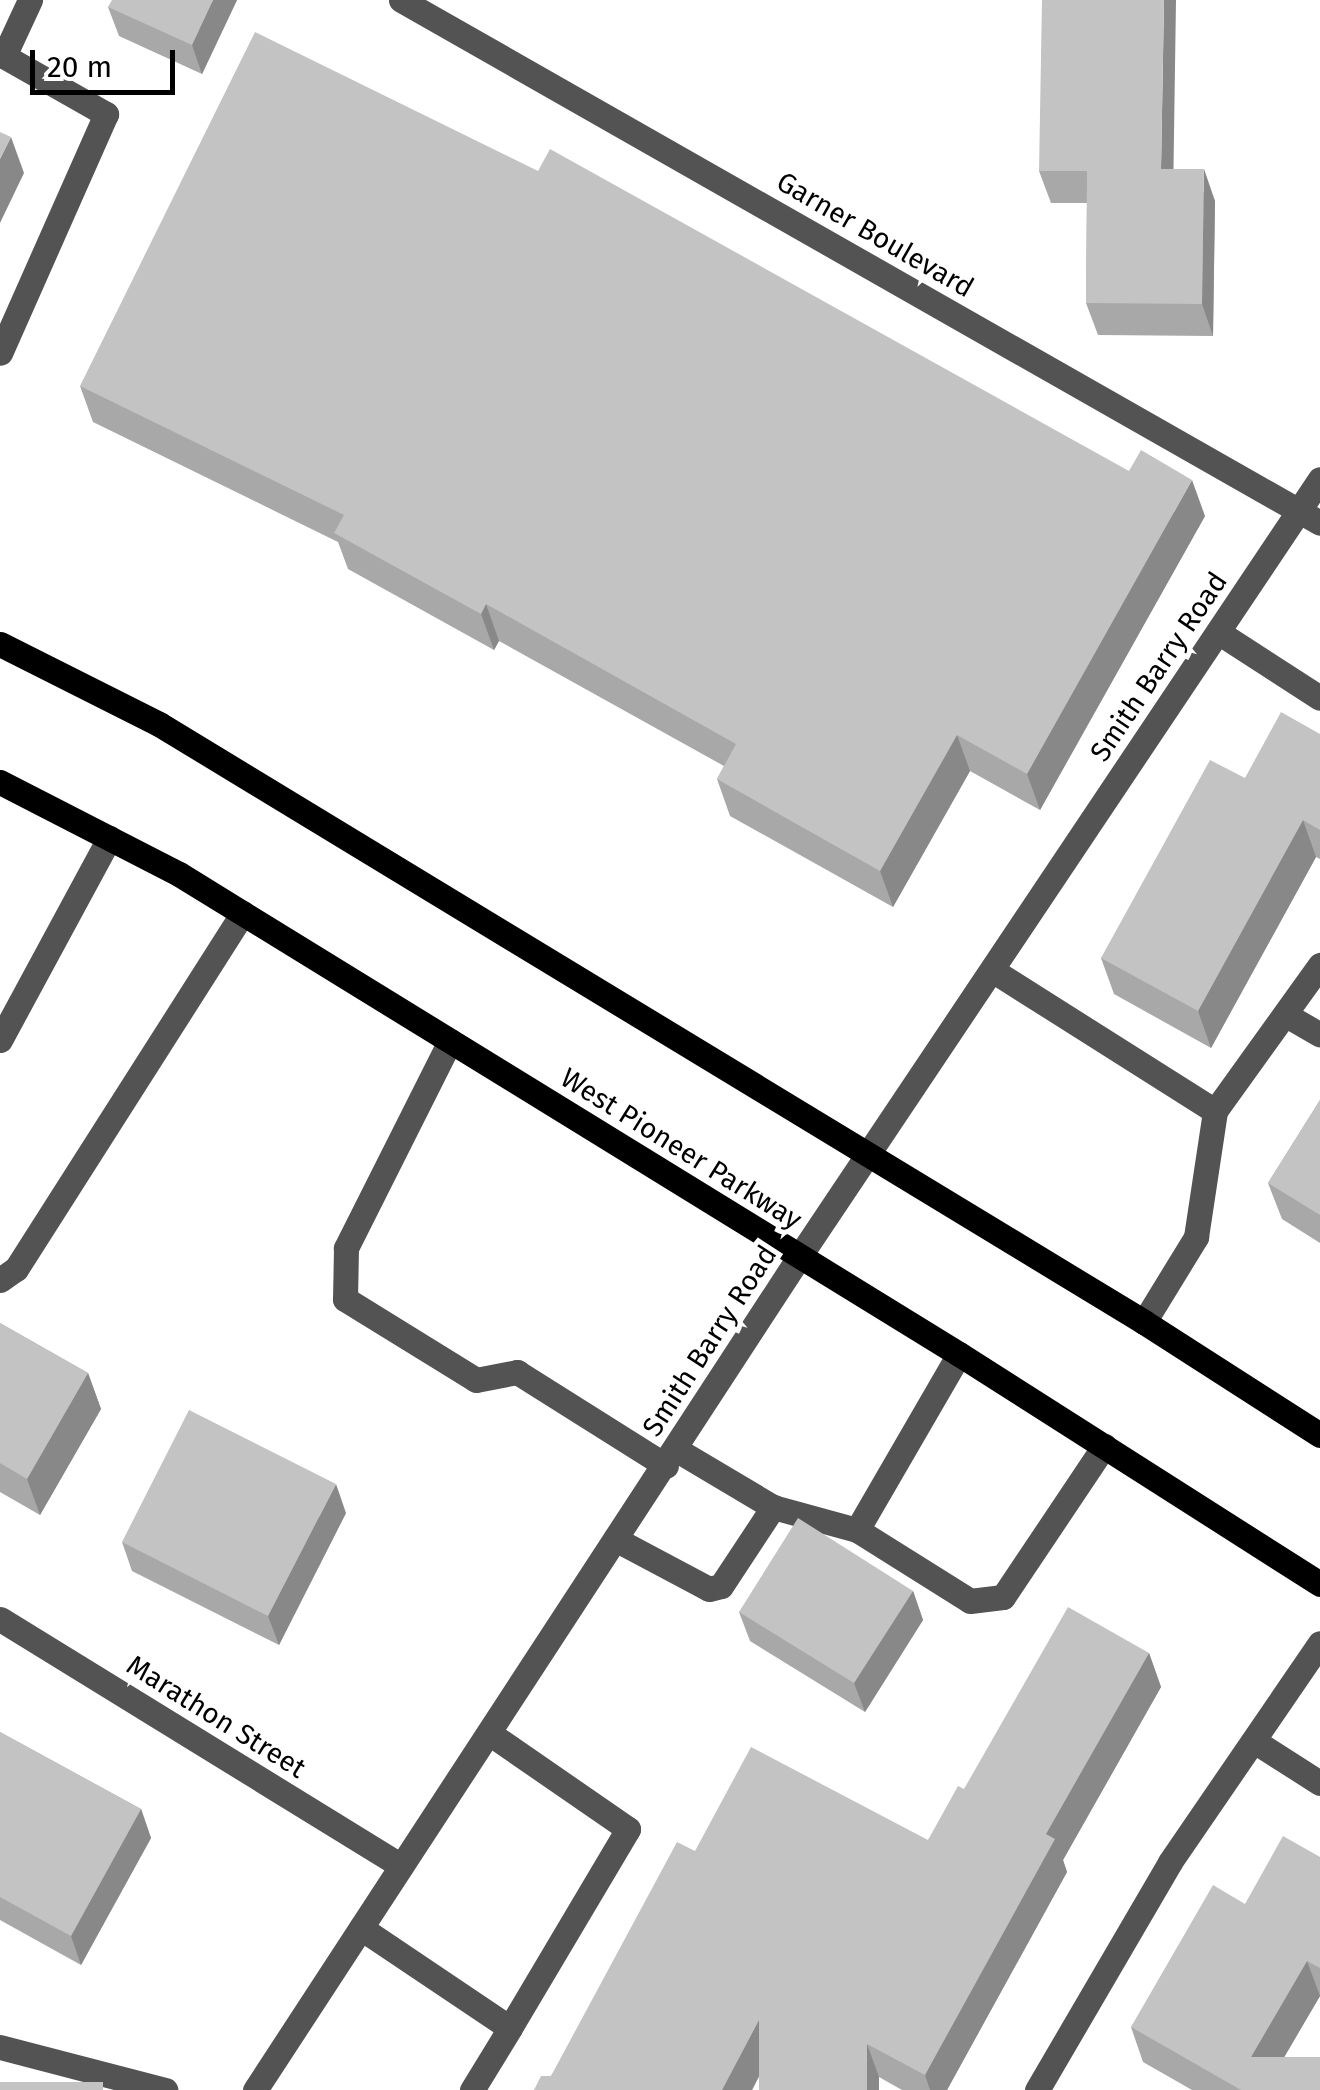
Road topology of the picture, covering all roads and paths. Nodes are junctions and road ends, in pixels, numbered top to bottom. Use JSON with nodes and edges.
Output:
{"nodes":[{"id":1,"x":30,"y":0,"type":"edge"},
{"id":2,"x":400,"y":0,"type":"edge"},
{"id":3,"x":2,"y":56,"type":"edge"},
{"id":4,"x":0,"y":353,"type":"edge"},
{"id":5,"x":1320,"y":479,"type":"edge"},
{"id":6,"x":1310,"y":517,"type":"edge"},
{"id":7,"x":1218,"y":632,"type":"junction"},
{"id":8,"x":0,"y":644,"type":"edge"},
{"id":9,"x":1320,"y":698,"type":"edge"},
{"id":10,"x":0,"y":782,"type":"edge"},
{"id":11,"x":109,"y":838,"type":"junction"},
{"id":12,"x":243,"y":913,"type":"junction"},
{"id":13,"x":1320,"y":965,"type":"edge"},
{"id":14,"x":992,"y":970,"type":"junction"},
{"id":15,"x":1286,"y":1015,"type":"junction"},
{"id":16,"x":1320,"y":1035,"type":"edge"},
{"id":17,"x":0,"y":1040,"type":"edge"},
{"id":18,"x":450,"y":1041,"type":"junction"},
{"id":19,"x":1215,"y":1111,"type":"junction"},
{"id":20,"x":869,"y":1155,"type":"junction"},
{"id":21,"x":799,"y":1257,"type":"junction"},
{"id":22,"x":0,"y":1280,"type":"edge"},
{"id":23,"x":1144,"y":1322,"type":"junction"},
{"id":24,"x":959,"y":1354,"type":"junction"},
{"id":25,"x":1320,"y":1435,"type":"edge"},
{"id":26,"x":1104,"y":1446,"type":"junction"},
{"id":27,"x":672,"y":1458,"type":"junction"},
{"id":28,"x":773,"y":1507,"type":"junction"},
{"id":29,"x":857,"y":1530,"type":"junction"},
{"id":30,"x":614,"y":1539,"type":"junction"},
{"id":31,"x":1320,"y":1584,"type":"edge"},
{"id":32,"x":0,"y":1619,"type":"edge"},
{"id":33,"x":1320,"y":1643,"type":"edge"},
{"id":34,"x":488,"y":1733,"type":"junction"},
{"id":35,"x":1254,"y":1740,"type":"junction"},
{"id":36,"x":1320,"y":1783,"type":"edge"},
{"id":37,"x":402,"y":1866,"type":"junction"},
{"id":38,"x":360,"y":1928,"type":"junction"},
{"id":39,"x":510,"y":2028,"type":"junction"},
{"id":40,"x":0,"y":2047,"type":"edge"},
{"id":41,"x":165,"y":2090,"type":"edge"},
{"id":42,"x":255,"y":2090,"type":"edge"},
{"id":43,"x":472,"y":2090,"type":"edge"},
{"id":44,"x":1037,"y":2090,"type":"edge"}],
"edges":[{"from":1,"to":3,"type":"street"},
{"from":2,"to":6,"type":"street","name":"Garner Boulevard"},
{"from":3,"to":4,"type":"street"},
{"from":5,"to":6,"type":"street","name":"Smith Barry Road"},
{"from":6,"to":7,"type":"street","name":"Smith Barry Road"},
{"from":7,"to":9,"type":"street"},
{"from":7,"to":14,"type":"street","name":"Smith Barry Road"},
{"from":8,"to":20,"type":"main road"},
{"from":10,"to":11,"type":"main road","name":"West Pioneer Parkway"},
{"from":11,"to":12,"type":"main road","name":"West Pioneer Parkway"},
{"from":11,"to":17,"type":"street"},
{"from":12,"to":18,"type":"main road","name":"West Pioneer Parkway"},
{"from":12,"to":22,"type":"street"},
{"from":13,"to":15,"type":"street"},
{"from":14,"to":19,"type":"street"},
{"from":14,"to":20,"type":"street","name":"Smith Barry Road"},
{"from":15,"to":16,"type":"street"},
{"from":15,"to":19,"type":"street"},
{"from":18,"to":21,"type":"main road","name":"West Pioneer Parkway"},
{"from":18,"to":27,"type":"street"},
{"from":19,"to":23,"type":"street"},
{"from":20,"to":21,"type":"street","name":"Smith Barry Road"},
{"from":20,"to":23,"type":"main road"},
{"from":21,"to":24,"type":"main road","name":"West Pioneer Parkway"},
{"from":21,"to":27,"type":"street","name":"Smith Barry Road"},
{"from":23,"to":25,"type":"main road"},
{"from":24,"to":26,"type":"main road","name":"West Pioneer Parkway"},
{"from":24,"to":29,"type":"street"},
{"from":26,"to":29,"type":"street"},
{"from":26,"to":31,"type":"main road","name":"West Pioneer Parkway"},
{"from":27,"to":28,"type":"street"},
{"from":27,"to":30,"type":"street","name":"Smith Barry Road"},
{"from":28,"to":29,"type":"street"},
{"from":28,"to":30,"type":"street"},
{"from":30,"to":34,"type":"street","name":"Smith Barry Road"},
{"from":32,"to":37,"type":"street","name":"Marathon Street"},
{"from":33,"to":35,"type":"street"},
{"from":34,"to":37,"type":"street","name":"Smith Barry Road"},
{"from":34,"to":39,"type":"street"},
{"from":35,"to":36,"type":"street"},
{"from":35,"to":44,"type":"street"},
{"from":37,"to":38,"type":"street","name":"Smith Barry Road"},
{"from":38,"to":39,"type":"street"},
{"from":38,"to":42,"type":"street","name":"Smith Barry Road"},
{"from":39,"to":43,"type":"street"},
{"from":40,"to":41,"type":"street"}]}
